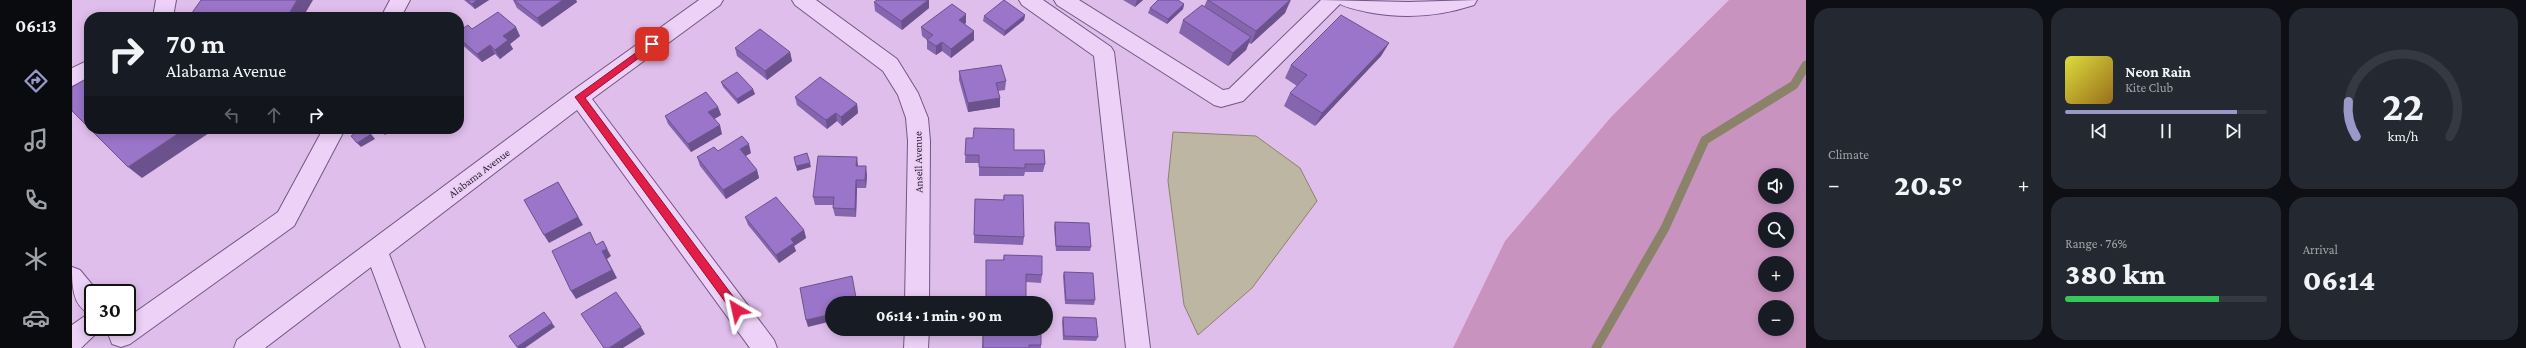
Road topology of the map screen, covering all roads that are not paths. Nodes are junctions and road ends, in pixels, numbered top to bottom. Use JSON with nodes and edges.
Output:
{"nodes":[{"id":1,"x":166,"y":0,"type":"edge"},
{"id":2,"x":400,"y":0,"type":"edge"},
{"id":3,"x":712,"y":0,"type":"edge"},
{"id":4,"x":802,"y":0,"type":"edge"},
{"id":5,"x":1029,"y":0,"type":"edge"},
{"id":6,"x":1064,"y":0,"type":"edge"},
{"id":7,"x":1334,"y":0,"type":"edge"},
{"id":8,"x":1348,"y":0,"type":"edge"},
{"id":9,"x":1467,"y":0,"type":"edge"},
{"id":10,"x":164,"y":12,"type":"edge"},
{"id":11,"x":394,"y":12,"type":"edge"},
{"id":12,"x":84,"y":71,"type":"edge"},
{"id":13,"x":72,"y":78,"type":"edge"},
{"id":14,"x":580,"y":97,"type":"junction"},
{"id":15,"x":331,"y":134,"type":"edge"},
{"id":16,"x":376,"y":250,"type":"junction"},
{"id":17,"x":72,"y":277,"type":"edge"},
{"id":18,"x":84,"y":292,"type":"edge"},
{"id":19,"x":917,"y":296,"type":"edge"},
{"id":20,"x":84,"y":330,"type":"edge"},
{"id":21,"x":917,"y":336,"type":"edge"},
{"id":22,"x":122,"y":337,"type":"edge"},
{"id":23,"x":72,"y":340,"type":"edge"},
{"id":24,"x":246,"y":348,"type":"edge"},
{"id":25,"x":413,"y":348,"type":"edge"},
{"id":26,"x":765,"y":348,"type":"edge"},
{"id":27,"x":916,"y":348,"type":"edge"},
{"id":28,"x":1138,"y":348,"type":"edge"}],
"edges":[{"from":1,"to":10,"type":"street"},
{"from":2,"to":11,"type":"street"},
{"from":3,"to":14,"type":"street","name":"Alabama Avenue"},
{"from":4,"to":19,"type":"street","name":"Ansell Avenue"},
{"from":5,"to":28,"type":"street"},
{"from":6,"to":7,"type":"street"},
{"from":8,"to":9,"type":"street"},
{"from":12,"to":13,"type":"street"},
{"from":14,"to":16,"type":"street","name":"Alabama Avenue"},
{"from":14,"to":26,"type":"street"},
{"from":15,"to":22,"type":"street"},
{"from":16,"to":24,"type":"street","name":"Alabama Avenue"},
{"from":16,"to":25,"type":"street"},
{"from":17,"to":18,"type":"street"},
{"from":20,"to":23,"type":"street"},
{"from":21,"to":27,"type":"street"}]}
